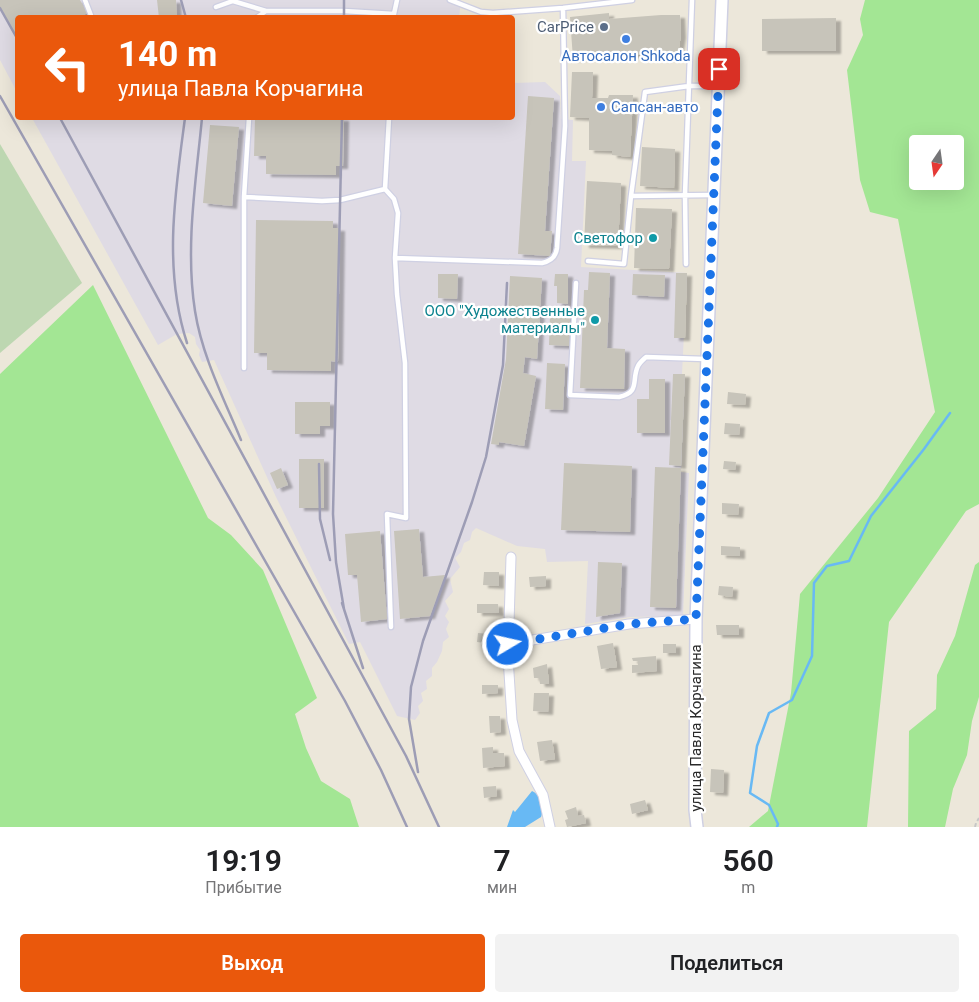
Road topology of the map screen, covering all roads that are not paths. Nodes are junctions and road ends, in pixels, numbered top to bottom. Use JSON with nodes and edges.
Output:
{"nodes":[{"id":1,"x":85,"y":0,"type":"edge"},
{"id":2,"x":397,"y":0,"type":"edge"},
{"id":3,"x":450,"y":0,"type":"edge"},
{"id":4,"x":632,"y":0,"type":"edge"},
{"id":5,"x":692,"y":0,"type":"edge"},
{"id":6,"x":722,"y":0,"type":"edge"},
{"id":7,"x":216,"y":8,"type":"dead end"},
{"id":8,"x":563,"y":8,"type":"junction"},
{"id":9,"x":266,"y":11,"type":"junction"},
{"id":10,"x":91,"y":15,"type":"edge"},
{"id":11,"x":260,"y":15,"type":"edge"},
{"id":12,"x":384,"y":15,"type":"edge"},
{"id":13,"x":394,"y":15,"type":"edge"},
{"id":14,"x":689,"y":86,"type":"junction"},
{"id":15,"x":718,"y":86,"type":"junction"},
{"id":16,"x":249,"y":120,"type":"edge"},
{"id":17,"x":388,"y":120,"type":"edge"},
{"id":18,"x":385,"y":188,"type":"junction"},
{"id":19,"x":685,"y":195,"type":"junction"},
{"id":20,"x":714,"y":195,"type":"junction"},
{"id":21,"x":631,"y":196,"type":"junction"},
{"id":22,"x":244,"y":197,"type":"junction"},
{"id":23,"x":395,"y":258,"type":"junction"},
{"id":24,"x":588,"y":261,"type":"dead end"},
{"id":25,"x":686,"y":264,"type":"dead end"},
{"id":26,"x":576,"y":283,"type":"dead end"},
{"id":27,"x":707,"y":360,"type":"junction"},
{"id":28,"x":244,"y":368,"type":"dead end"},
{"id":29,"x":511,"y":557,"type":"dead end"},
{"id":30,"x":696,"y":619,"type":"junction"},
{"id":31,"x":391,"y":627,"type":"dead end"},
{"id":32,"x":508,"y":644,"type":"junction"},
{"id":33,"x":550,"y":827,"type":"edge"},
{"id":34,"x":697,"y":827,"type":"edge"}],
"edges":[{"from":1,"to":10,"type":"lane"},
{"from":2,"to":13,"type":"lane"},
{"from":3,"to":8,"type":"lane"},
{"from":4,"to":8,"type":"lane"},
{"from":5,"to":14,"type":"lane"},
{"from":6,"to":15,"type":"main road","name":"улица Павла Корчагина"},
{"from":7,"to":9,"type":"lane"},
{"from":8,"to":23,"type":"lane"},
{"from":9,"to":11,"type":"lane"},
{"from":9,"to":12,"type":"lane"},
{"from":14,"to":15,"type":"lane"},
{"from":14,"to":19,"type":"lane"},
{"from":14,"to":21,"type":"lane"},
{"from":15,"to":20,"type":"main road","name":"улица Павла Корчагина"},
{"from":16,"to":22,"type":"lane"},
{"from":17,"to":18,"type":"lane"},
{"from":18,"to":22,"type":"lane"},
{"from":18,"to":23,"type":"lane"},
{"from":19,"to":20,"type":"lane"},
{"from":19,"to":21,"type":"lane"},
{"from":19,"to":25,"type":"lane"},
{"from":20,"to":27,"type":"main road","name":"улица Павла Корчагина"},
{"from":21,"to":24,"type":"lane"},
{"from":22,"to":28,"type":"lane"},
{"from":23,"to":31,"type":"lane"},
{"from":26,"to":27,"type":"lane"},
{"from":27,"to":30,"type":"main road","name":"улица Павла Корчагина"},
{"from":29,"to":32,"type":"street"},
{"from":30,"to":32,"type":"street"},
{"from":30,"to":34,"type":"main road","name":"улица Павла Корчагина"},
{"from":32,"to":33,"type":"street"}]}
